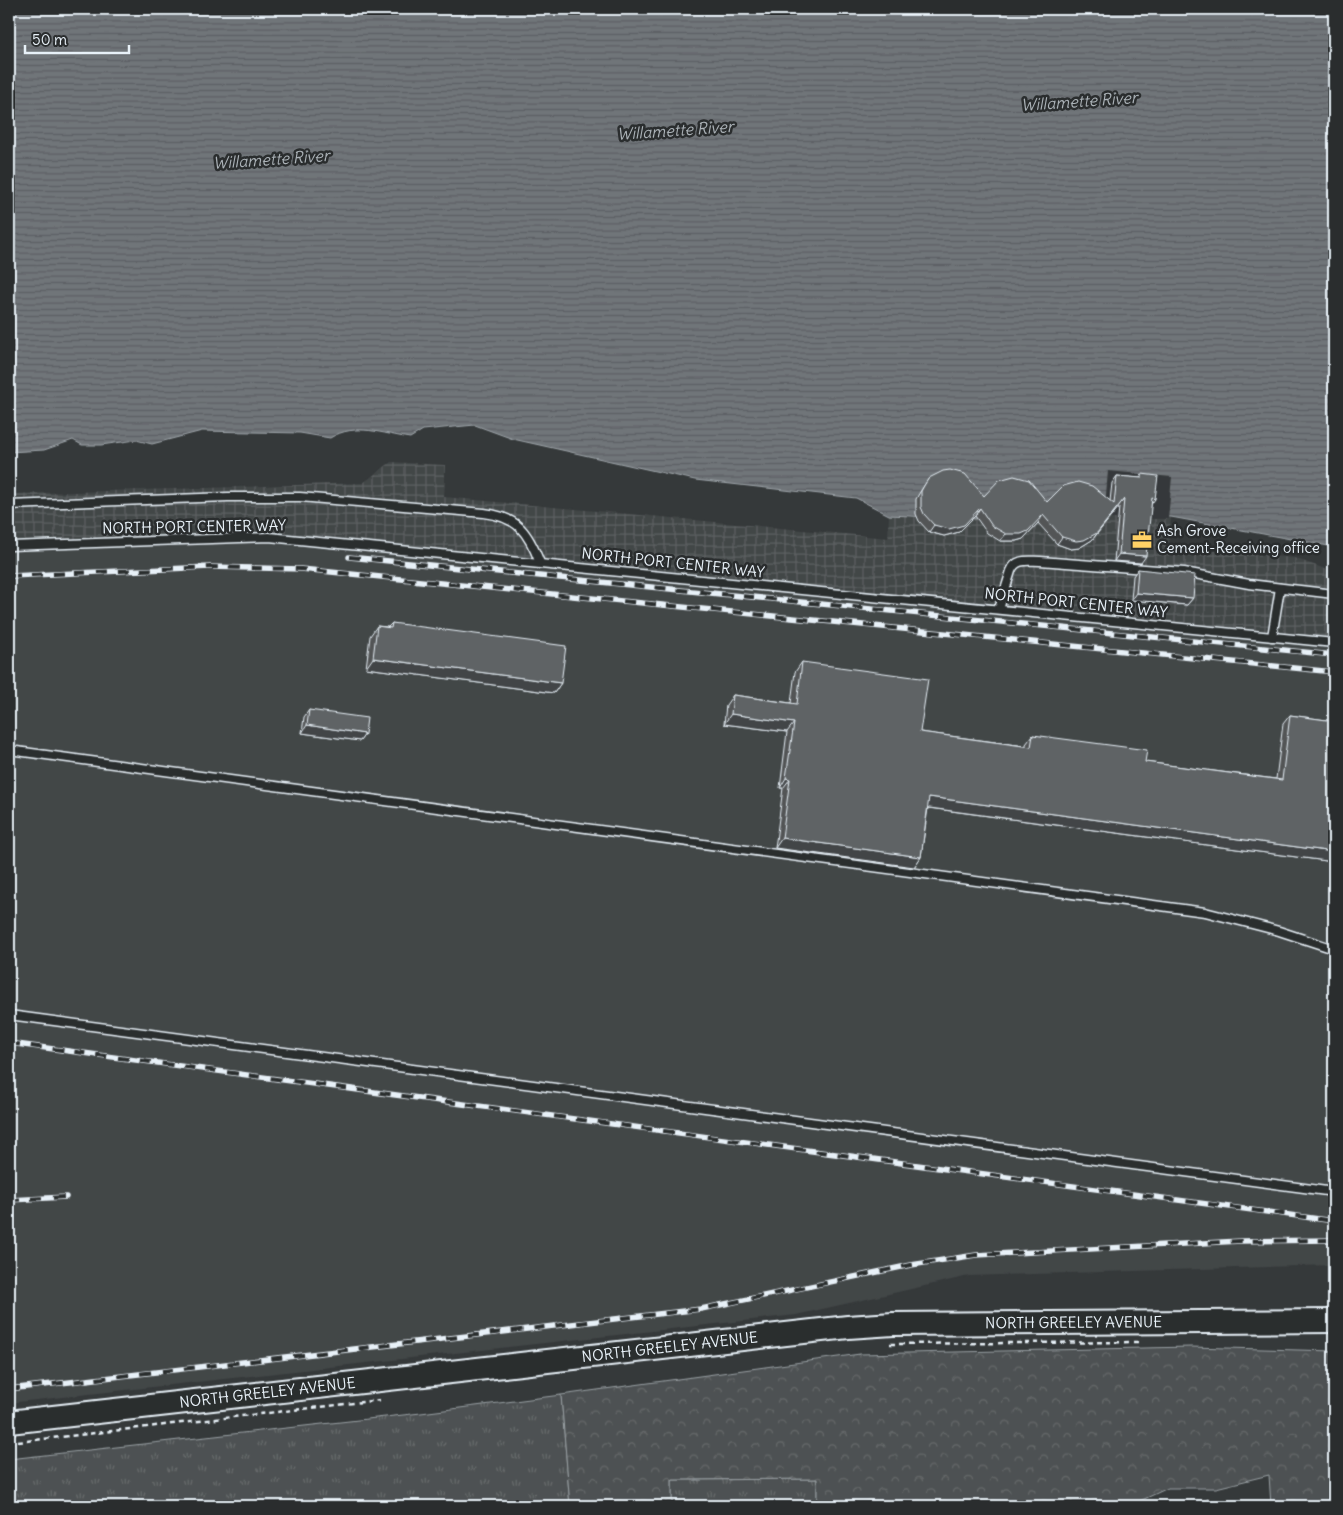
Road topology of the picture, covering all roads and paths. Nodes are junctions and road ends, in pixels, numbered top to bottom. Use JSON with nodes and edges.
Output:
{"nodes":[{"id":1,"x":9,"y":505,"type":"edge"},
{"id":2,"x":9,"y":546,"type":"edge"},
{"id":3,"x":540,"y":563,"type":"junction"},
{"id":4,"x":1280,"y":588,"type":"junction"},
{"id":5,"x":1334,"y":594,"type":"edge"},
{"id":6,"x":999,"y":609,"type":"junction"},
{"id":7,"x":1272,"y":637,"type":"junction"},
{"id":8,"x":1334,"y":643,"type":"edge"},
{"id":9,"x":9,"y":750,"type":"edge"},
{"id":10,"x":1334,"y":949,"type":"edge"},
{"id":11,"x":9,"y":1015,"type":"edge"},
{"id":12,"x":1334,"y":1192,"type":"edge"},
{"id":13,"x":1334,"y":1320,"type":"edge"},
{"id":14,"x":1148,"y":1342,"type":"dead end"},
{"id":15,"x":881,"y":1344,"type":"dead end"},
{"id":16,"x":380,"y":1400,"type":"dead end"},
{"id":17,"x":9,"y":1422,"type":"edge"},
{"id":18,"x":9,"y":1443,"type":"edge"}],
"edges":[{"from":1,"to":3,"type":"lane"},
{"from":2,"to":3,"type":"lane","name":"NORTH PORT CENTER WAY"},
{"from":3,"to":6,"type":"lane","name":"NORTH PORT CENTER WAY"},
{"from":4,"to":5,"type":"lane"},
{"from":4,"to":6,"type":"lane"},
{"from":4,"to":7,"type":"lane"},
{"from":6,"to":7,"type":"lane","name":"NORTH PORT CENTER WAY"},
{"from":7,"to":8,"type":"lane","name":"NORTH PORT CENTER WAY"},
{"from":9,"to":10,"type":"lane"},
{"from":11,"to":12,"type":"lane"},
{"from":13,"to":17,"type":"main road","name":"NORTH GREELEY AVENUE"},
{"from":14,"to":15,"type":"path"},
{"from":16,"to":18,"type":"path"}]}
